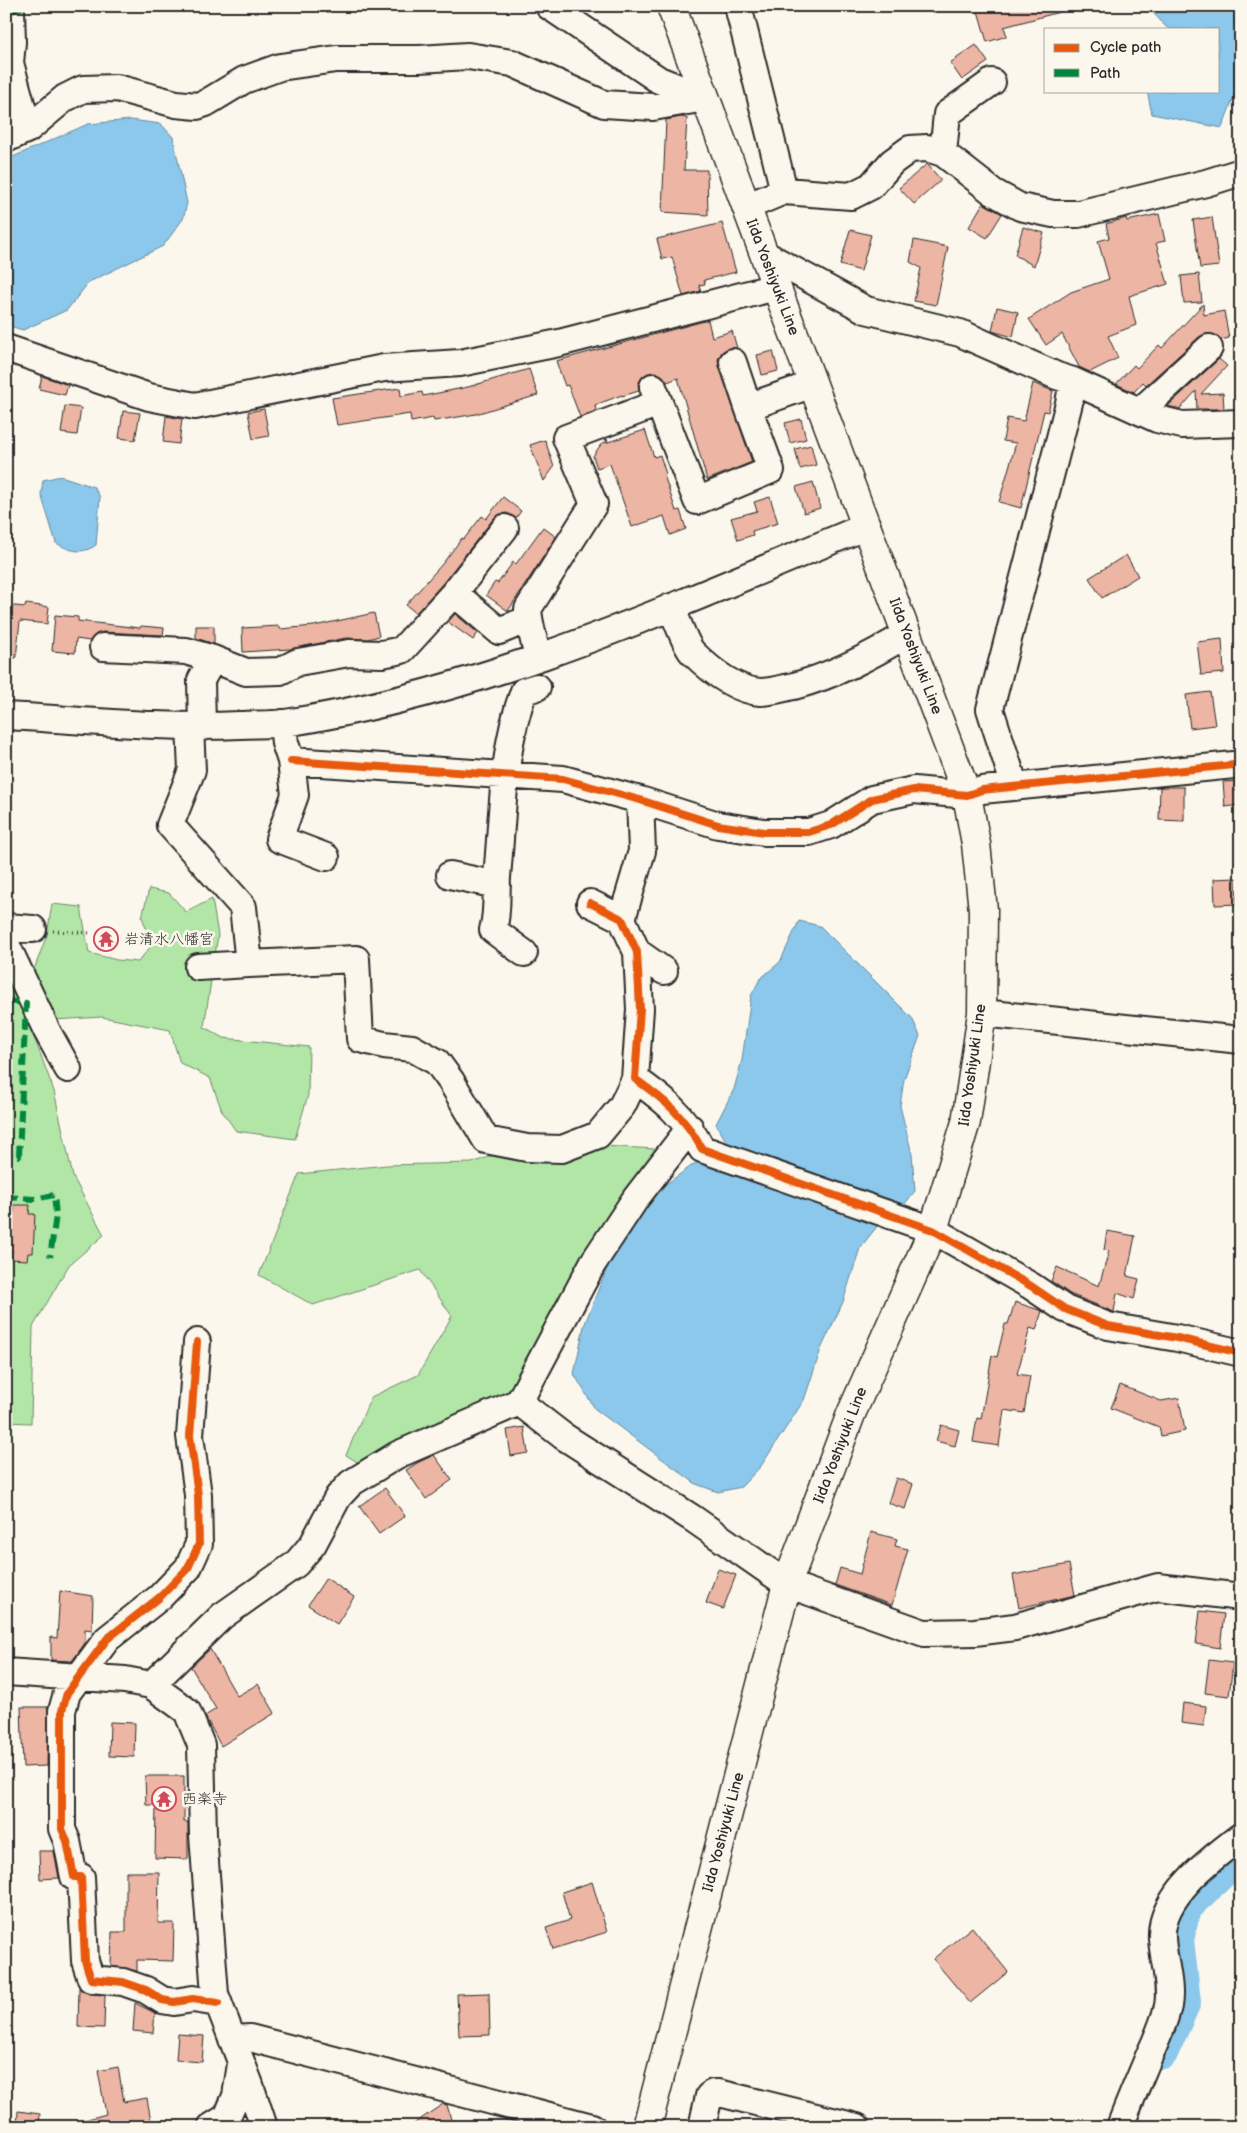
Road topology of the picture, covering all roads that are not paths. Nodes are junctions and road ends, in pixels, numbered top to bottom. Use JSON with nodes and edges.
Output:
{"nodes":[{"id":1,"x":550,"y":6,"type":"edge"},
{"id":2,"x":671,"y":6,"type":"edge"},
{"id":3,"x":738,"y":6,"type":"edge"},
{"id":4,"x":11,"y":11,"type":"dead end"},
{"id":5,"x":992,"y":82,"type":"dead end"},
{"id":6,"x":705,"y":98,"type":"junction"},
{"id":7,"x":17,"y":134,"type":"edge"},
{"id":8,"x":942,"y":153,"type":"junction"},
{"id":9,"x":1241,"y":172,"type":"edge"},
{"id":10,"x":784,"y":191,"type":"junction"},
{"id":11,"x":746,"y":207,"type":"junction"},
{"id":12,"x":764,"y":254,"type":"junction"},
{"id":13,"x":776,"y":286,"type":"junction"},
{"id":14,"x":6,"y":348,"type":"edge"},
{"id":15,"x":1209,"y":348,"type":"dead end"},
{"id":16,"x":733,"y":362,"type":"dead end"},
{"id":17,"x":1073,"y":381,"type":"junction"},
{"id":18,"x":813,"y":384,"type":"junction"},
{"id":19,"x":748,"y":407,"type":"junction"},
{"id":20,"x":1140,"y":411,"type":"junction"},
{"id":21,"x":1241,"y":423,"type":"edge"},
{"id":22,"x":867,"y":526,"type":"junction"},
{"id":23,"x":505,"y":528,"type":"dead end"},
{"id":24,"x":454,"y":593,"type":"junction"},
{"id":25,"x":671,"y":607,"type":"junction"},
{"id":26,"x":529,"y":619,"type":"junction"},
{"id":27,"x":908,"y":634,"type":"junction"},
{"id":28,"x":103,"y":646,"type":"dead end"},
{"id":29,"x":537,"y":657,"type":"junction"},
{"id":30,"x":213,"y":659,"type":"junction"},
{"id":31,"x":537,"y":687,"type":"dead end"},
{"id":32,"x":6,"y":716,"type":"edge"},
{"id":33,"x":283,"y":723,"type":"junction"},
{"id":34,"x":196,"y":727,"type":"junction"},
{"id":35,"x":291,"y":761,"type":"junction"},
{"id":36,"x":1241,"y":766,"type":"edge"},
{"id":37,"x":506,"y":776,"type":"junction"},
{"id":38,"x":1015,"y":787,"type":"junction"},
{"id":39,"x":967,"y":795,"type":"junction"},
{"id":40,"x":640,"y":800,"type":"junction"},
{"id":41,"x":326,"y":857,"type":"dead end"},
{"id":42,"x":450,"y":875,"type":"dead end"},
{"id":43,"x":497,"y":885,"type":"junction"},
{"id":44,"x":590,"y":903,"type":"dead end"},
{"id":45,"x":622,"y":919,"type":"junction"},
{"id":46,"x":6,"y":927,"type":"edge"},
{"id":47,"x":42,"y":930,"type":"road end"},
{"id":48,"x":6,"y":944,"type":"edge"},
{"id":49,"x":637,"y":952,"type":"junction"},
{"id":50,"x":524,"y":953,"type":"dead end"},
{"id":51,"x":249,"y":964,"type":"junction"},
{"id":52,"x":198,"y":967,"type":"dead end"},
{"id":53,"x":664,"y":971,"type":"dead end"},
{"id":54,"x":982,"y":1013,"type":"junction"},
{"id":55,"x":1241,"y":1040,"type":"edge"},
{"id":56,"x":68,"y":1069,"type":"dead end"},
{"id":57,"x":635,"y":1079,"type":"junction"},
{"id":58,"x":690,"y":1128,"type":"junction"},
{"id":59,"x":933,"y":1230,"type":"junction"},
{"id":60,"x":197,"y":1342,"type":"dead end"},
{"id":61,"x":1241,"y":1353,"type":"edge"},
{"id":62,"x":519,"y":1402,"type":"junction"},
{"id":63,"x":787,"y":1584,"type":"junction"},
{"id":64,"x":1241,"y":1597,"type":"edge"},
{"id":65,"x":6,"y":1672,"type":"edge"},
{"id":66,"x":78,"y":1677,"type":"junction"},
{"id":67,"x":151,"y":1685,"type":"junction"},
{"id":68,"x":1241,"y":1836,"type":"edge"},
{"id":69,"x":218,"y":2003,"type":"junction"},
{"id":70,"x":232,"y":2039,"type":"junction"},
{"id":71,"x":242,"y":2063,"type":"junction"},
{"id":72,"x":221,"y":2123,"type":"edge"},
{"id":73,"x":264,"y":2127,"type":"edge"},
{"id":74,"x":592,"y":2127,"type":"edge"},
{"id":75,"x":646,"y":2127,"type":"edge"},
{"id":76,"x":702,"y":2127,"type":"edge"},
{"id":77,"x":856,"y":2127,"type":"edge"},
{"id":78,"x":1120,"y":2127,"type":"edge"}],
"edges":[{"from":1,"to":6,"type":"street"},
{"from":2,"to":6,"type":"main road","name":"Iida Yoshiyuki Line"},
{"from":3,"to":10,"type":"street"},
{"from":4,"to":7,"type":"street"},
{"from":5,"to":8,"type":"street"},
{"from":6,"to":7,"type":"street"},
{"from":6,"to":11,"type":"main road","name":"Iida Yoshiyuki Line"},
{"from":8,"to":9,"type":"street"},
{"from":8,"to":10,"type":"street"},
{"from":10,"to":11,"type":"street"},
{"from":11,"to":12,"type":"main road","name":"Iida Yoshiyuki Line"},
{"from":12,"to":13,"type":"main road","name":"Iida Yoshiyuki Line"},
{"from":12,"to":17,"type":"street"},
{"from":13,"to":14,"type":"street"},
{"from":13,"to":18,"type":"main road","name":"Iida Yoshiyuki Line"},
{"from":15,"to":20,"type":"street"},
{"from":16,"to":19,"type":"street"},
{"from":17,"to":20,"type":"street"},
{"from":17,"to":38,"type":"street"},
{"from":18,"to":19,"type":"street"},
{"from":18,"to":22,"type":"main road","name":"Iida Yoshiyuki Line"},
{"from":19,"to":26,"type":"street"},
{"from":20,"to":21,"type":"street"},
{"from":22,"to":25,"type":"street"},
{"from":22,"to":27,"type":"main road","name":"Iida Yoshiyuki Line"},
{"from":23,"to":24,"type":"street"},
{"from":24,"to":26,"type":"street"},
{"from":24,"to":30,"type":"street"},
{"from":25,"to":27,"type":"street"},
{"from":25,"to":29,"type":"street"},
{"from":26,"to":29,"type":"street"},
{"from":27,"to":39,"type":"main road","name":"Iida Yoshiyuki Line"},
{"from":28,"to":30,"type":"street"},
{"from":29,"to":33,"type":"street"},
{"from":30,"to":34,"type":"street"},
{"from":31,"to":37,"type":"street"},
{"from":32,"to":34,"type":"street"},
{"from":33,"to":34,"type":"street"},
{"from":33,"to":35,"type":"street"},
{"from":34,"to":51,"type":"street"},
{"from":35,"to":37,"type":"street"},
{"from":35,"to":41,"type":"street"},
{"from":36,"to":38,"type":"street"},
{"from":37,"to":40,"type":"street"},
{"from":37,"to":43,"type":"street"},
{"from":38,"to":39,"type":"street"},
{"from":39,"to":40,"type":"street"},
{"from":39,"to":54,"type":"main road","name":"Iida Yoshiyuki Line"},
{"from":40,"to":45,"type":"street"},
{"from":42,"to":43,"type":"street"},
{"from":43,"to":50,"type":"street"},
{"from":44,"to":45,"type":"street"},
{"from":45,"to":49,"type":"street"},
{"from":46,"to":47,"type":"street"},
{"from":48,"to":56,"type":"street"},
{"from":49,"to":53,"type":"street"},
{"from":49,"to":57,"type":"street"},
{"from":51,"to":52,"type":"street"},
{"from":51,"to":57,"type":"street"},
{"from":54,"to":55,"type":"street"},
{"from":54,"to":59,"type":"main road","name":"Iida Yoshiyuki Line"},
{"from":57,"to":58,"type":"street"},
{"from":58,"to":59,"type":"street"},
{"from":58,"to":62,"type":"street"},
{"from":59,"to":61,"type":"street"},
{"from":59,"to":63,"type":"main road","name":"Iida Yoshiyuki Line"},
{"from":60,"to":66,"type":"street"},
{"from":62,"to":63,"type":"street"},
{"from":62,"to":67,"type":"street"},
{"from":63,"to":64,"type":"street"},
{"from":63,"to":75,"type":"main road","name":"Iida Yoshiyuki Line"},
{"from":65,"to":66,"type":"street"},
{"from":66,"to":67,"type":"street"},
{"from":66,"to":69,"type":"street"},
{"from":67,"to":69,"type":"street"},
{"from":68,"to":78,"type":"street"},
{"from":69,"to":70,"type":"street"},
{"from":70,"to":71,"type":"street"},
{"from":70,"to":74,"type":"street"},
{"from":71,"to":72,"type":"street"},
{"from":71,"to":73,"type":"street"},
{"from":76,"to":77,"type":"street"}]}
